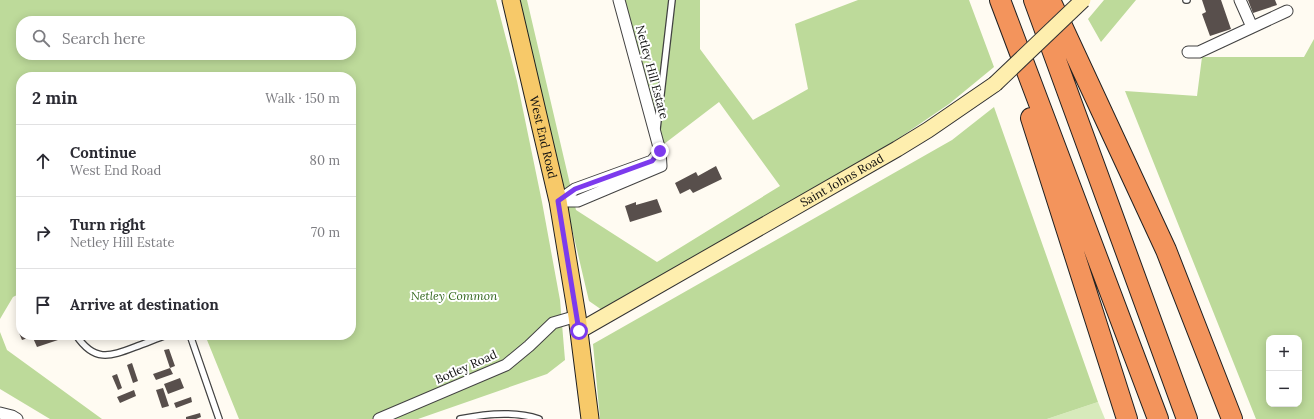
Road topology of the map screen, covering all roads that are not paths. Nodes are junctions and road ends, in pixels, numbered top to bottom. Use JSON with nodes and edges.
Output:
{"nodes":[{"id":1,"x":511,"y":0,"type":"edge"},
{"id":2,"x":619,"y":0,"type":"edge"},
{"id":3,"x":672,"y":0,"type":"edge"},
{"id":4,"x":994,"y":0,"type":"edge"},
{"id":5,"x":1000,"y":0,"type":"edge"},
{"id":6,"x":1034,"y":0,"type":"edge"},
{"id":7,"x":1050,"y":0,"type":"edge"},
{"id":8,"x":1083,"y":0,"type":"edge"},
{"id":9,"x":1240,"y":0,"type":"edge"},
{"id":10,"x":1287,"y":11,"type":"dead end"},
{"id":11,"x":1252,"y":27,"type":"junction"},
{"id":12,"x":1188,"y":52,"type":"dead end"},
{"id":13,"x":656,"y":137,"type":"junction"},
{"id":14,"x":558,"y":201,"type":"junction"},
{"id":15,"x":578,"y":323,"type":"junction"},
{"id":16,"x":79,"y":340,"type":"edge"},
{"id":17,"x":154,"y":340,"type":"edge"},
{"id":18,"x":192,"y":340,"type":"edge"},
{"id":19,"x":0,"y":413,"type":"edge"},
{"id":20,"x":17,"y":419,"type":"edge"},
{"id":21,"x":219,"y":419,"type":"edge"},
{"id":22,"x":378,"y":419,"type":"edge"},
{"id":23,"x":460,"y":419,"type":"edge"},
{"id":24,"x":539,"y":419,"type":"edge"},
{"id":25,"x":590,"y":419,"type":"edge"},
{"id":26,"x":1127,"y":419,"type":"edge"},
{"id":27,"x":1158,"y":419,"type":"edge"},
{"id":28,"x":1187,"y":419,"type":"edge"},
{"id":29,"x":1232,"y":419,"type":"edge"}],
"edges":[{"from":1,"to":14,"type":"main road","name":"West End Road"},
{"from":2,"to":13,"type":"street","name":"Netley Hill Estate"},
{"from":3,"to":13,"type":"lane"},
{"from":4,"to":26,"type":"highway"},
{"from":5,"to":27,"type":"highway"},
{"from":6,"to":28,"type":"highway"},
{"from":7,"to":29,"type":"highway"},
{"from":8,"to":15,"type":"main road","name":"Saint Johns Road","bridge":true},
{"from":9,"to":11,"type":"street"},
{"from":10,"to":11,"type":"street"},
{"from":11,"to":12,"type":"street"},
{"from":13,"to":14,"type":"street","name":"Netley Hill Estate"},
{"from":14,"to":15,"type":"main road","name":"West End Road"},
{"from":15,"to":22,"type":"street","name":"Botley Road"},
{"from":15,"to":25,"type":"main road","name":"West End Road"},
{"from":16,"to":17,"type":"lane"},
{"from":18,"to":21,"type":"lane"},
{"from":19,"to":20,"type":"street"},
{"from":23,"to":24,"type":"lane"}]}
